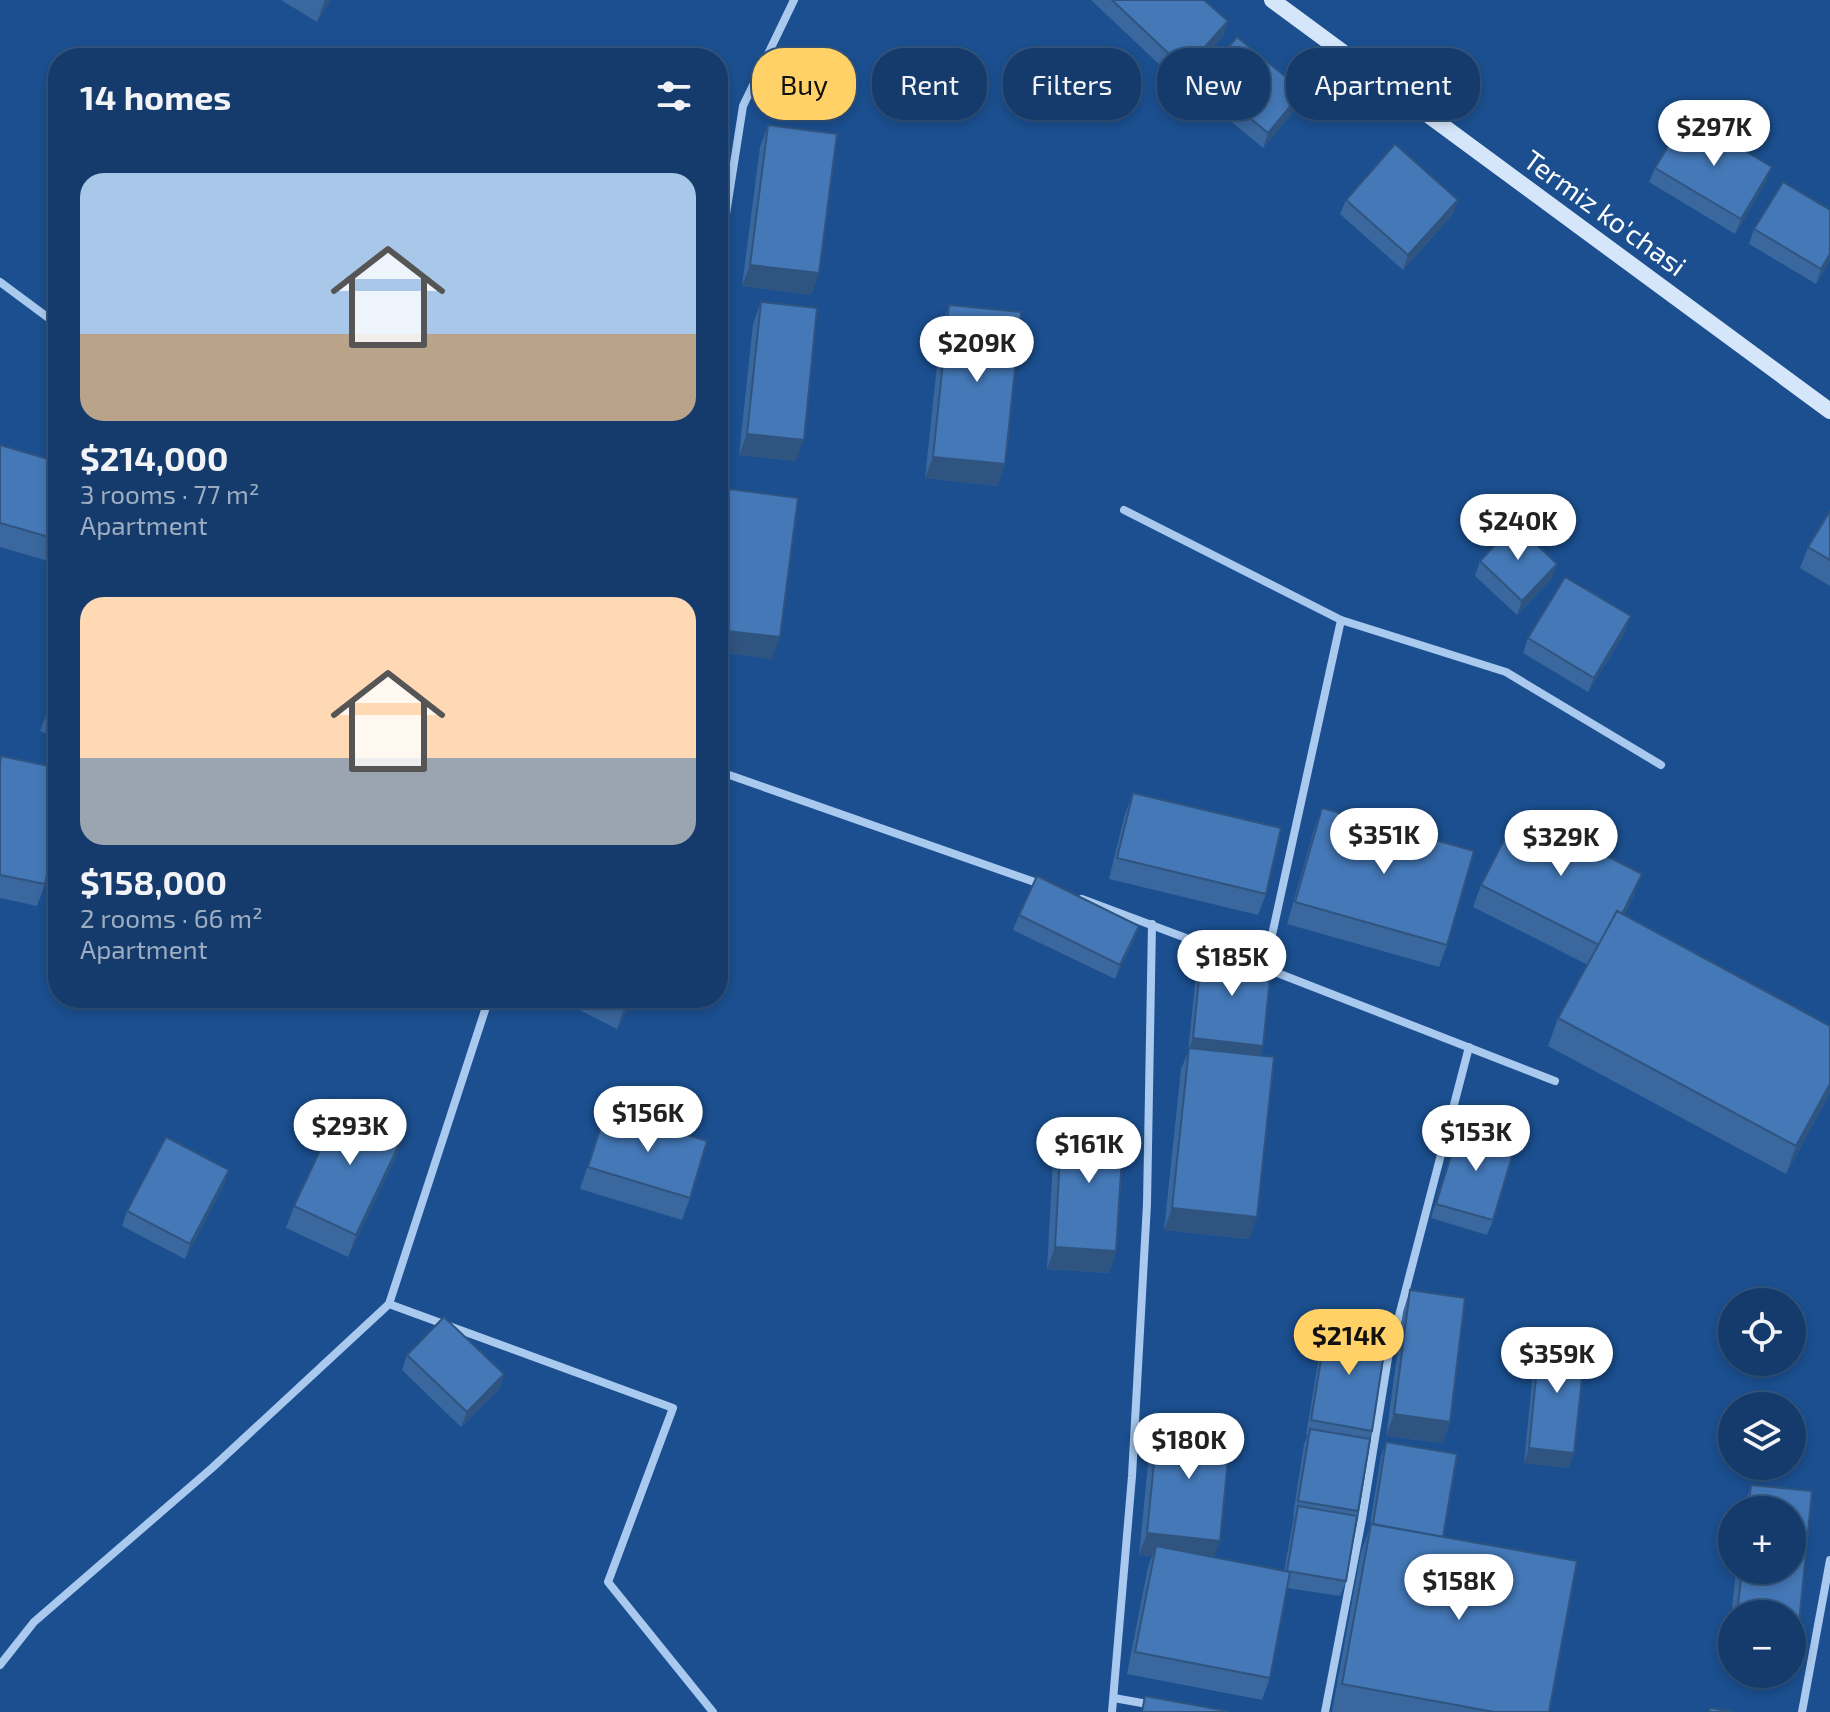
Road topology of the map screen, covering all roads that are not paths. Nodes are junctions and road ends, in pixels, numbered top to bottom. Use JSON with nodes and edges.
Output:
{"nodes":[{"id":1,"x":794,"y":0,"type":"edge"},
{"id":2,"x":1272,"y":0,"type":"edge"},
{"id":3,"x":728,"y":201,"type":"edge"},
{"id":4,"x":0,"y":282,"type":"edge"},
{"id":5,"x":48,"y":318,"type":"edge"},
{"id":6,"x":1830,"y":411,"type":"edge"},
{"id":7,"x":1124,"y":510,"type":"dead end"},
{"id":8,"x":1341,"y":620,"type":"junction"},
{"id":9,"x":1661,"y":765,"type":"dead end"},
{"id":10,"x":728,"y":775,"type":"edge"},
{"id":11,"x":1047,"y":887,"type":"edge"},
{"id":12,"x":1077,"y":898,"type":"edge"},
{"id":13,"x":1152,"y":924,"type":"junction"},
{"id":14,"x":1265,"y":968,"type":"junction"},
{"id":15,"x":486,"y":1008,"type":"edge"},
{"id":16,"x":1469,"y":1047,"type":"junction"},
{"id":17,"x":1555,"y":1081,"type":"dead end"},
{"id":18,"x":389,"y":1304,"type":"junction"},
{"id":19,"x":1830,"y":1560,"type":"edge"},
{"id":20,"x":0,"y":1665,"type":"edge"},
{"id":21,"x":1114,"y":1698,"type":"junction"},
{"id":22,"x":1170,"y":1707,"type":"edge"},
{"id":23,"x":713,"y":1712,"type":"edge"},
{"id":24,"x":1112,"y":1712,"type":"edge"},
{"id":25,"x":1325,"y":1712,"type":"edge"},
{"id":26,"x":1802,"y":1712,"type":"edge"}],
"edges":[{"from":1,"to":3,"type":"street"},
{"from":2,"to":6,"type":"main road","name":"Termiz ko'chasi"},
{"from":4,"to":5,"type":"street"},
{"from":7,"to":8,"type":"street"},
{"from":8,"to":9,"type":"street"},
{"from":8,"to":14,"type":"street"},
{"from":10,"to":11,"type":"street"},
{"from":12,"to":13,"type":"street"},
{"from":13,"to":14,"type":"street"},
{"from":13,"to":21,"type":"street"},
{"from":14,"to":16,"type":"street"},
{"from":15,"to":18,"type":"street"},
{"from":16,"to":17,"type":"street"},
{"from":16,"to":25,"type":"street"},
{"from":18,"to":20,"type":"street"},
{"from":18,"to":23,"type":"street"},
{"from":19,"to":26,"type":"street"},
{"from":21,"to":22,"type":"street"},
{"from":21,"to":24,"type":"street"}]}
